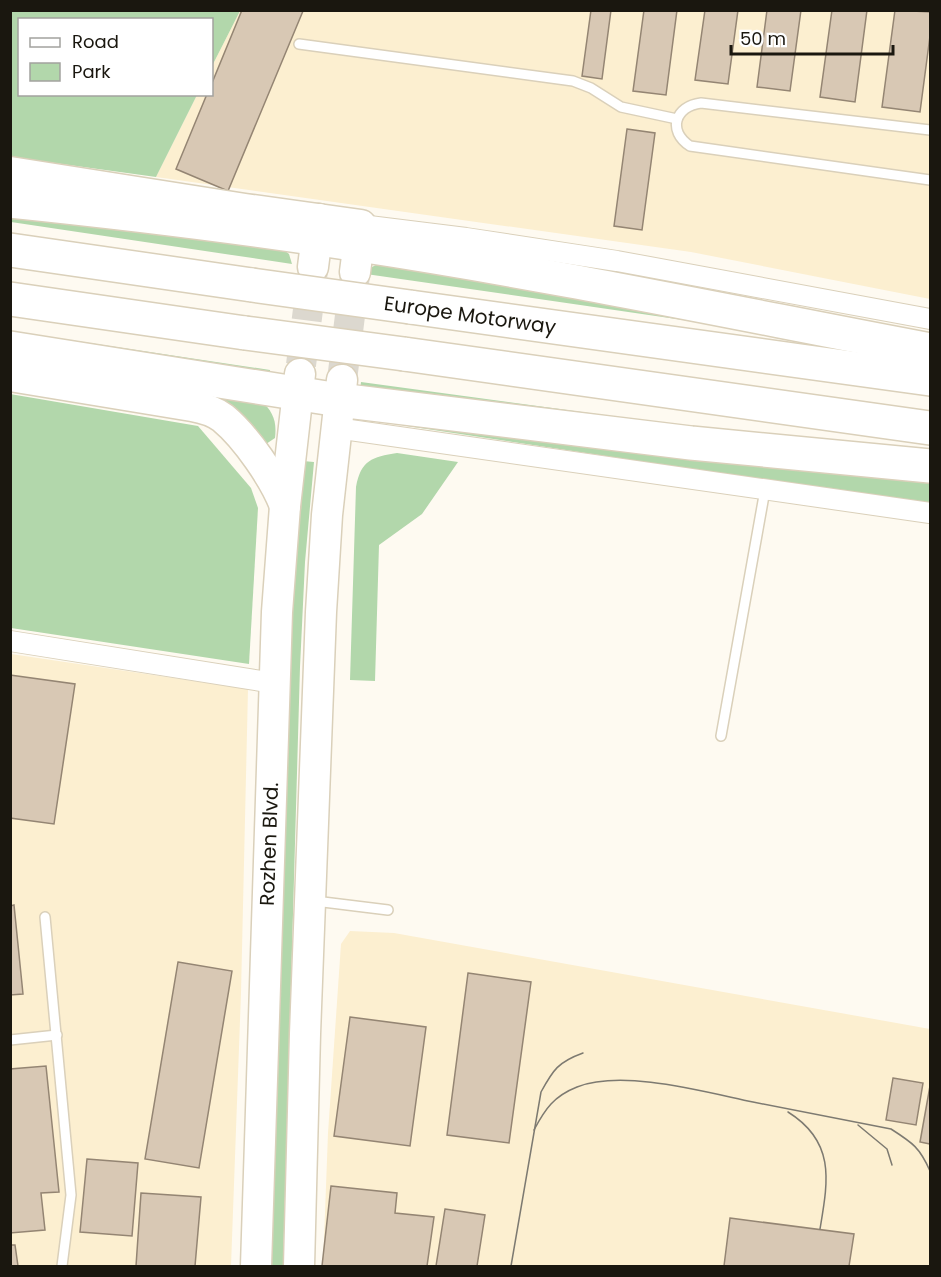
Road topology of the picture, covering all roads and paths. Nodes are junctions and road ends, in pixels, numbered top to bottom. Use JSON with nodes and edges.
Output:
{"nodes":[{"id":1,"x":299,"y":44,"type":"dead end"},
{"id":2,"x":677,"y":119,"type":"junction"},
{"id":3,"x":930,"y":130,"type":"edge"},
{"id":4,"x":10,"y":172,"type":"edge"},
{"id":5,"x":930,"y":180,"type":"edge"},
{"id":6,"x":10,"y":201,"type":"edge"},
{"id":7,"x":316,"y":242,"type":"junction"},
{"id":8,"x":358,"y":247,"type":"junction"},
{"id":9,"x":10,"y":250,"type":"edge"},
{"id":10,"x":10,"y":299,"type":"edge"},
{"id":11,"x":930,"y":319,"type":"edge"},
{"id":12,"x":10,"y":348,"type":"edge"},
{"id":13,"x":930,"y":350,"type":"edge"},
{"id":14,"x":10,"y":376,"type":"edge"},
{"id":15,"x":930,"y":379,"type":"edge"},
{"id":16,"x":297,"y":397,"type":"junction"},
{"id":17,"x":339,"y":402,"type":"junction"},
{"id":18,"x":930,"y":428,"type":"edge"},
{"id":19,"x":930,"y":466,"type":"edge"},
{"id":20,"x":765,"y":490,"type":"junction"},
{"id":21,"x":285,"y":506,"type":"junction"},
{"id":22,"x":930,"y":513,"type":"edge"},
{"id":23,"x":10,"y":641,"type":"edge"},
{"id":24,"x":274,"y":683,"type":"junction"},
{"id":25,"x":721,"y":736,"type":"dead end"},
{"id":26,"x":310,"y":901,"type":"junction"},
{"id":27,"x":387,"y":909,"type":"dead end"},
{"id":28,"x":45,"y":917,"type":"dead end"},
{"id":29,"x":57,"y":1035,"type":"junction"},
{"id":30,"x":10,"y":1041,"type":"edge"},
{"id":31,"x":62,"y":1266,"type":"edge"},
{"id":32,"x":256,"y":1266,"type":"edge"},
{"id":33,"x":299,"y":1266,"type":"edge"}],
"edges":[{"from":1,"to":2,"type":"lane"},
{"from":2,"to":3,"type":"lane"},
{"from":2,"to":5,"type":"lane"},
{"from":4,"to":7,"type":"main road"},
{"from":6,"to":7,"type":"highway"},
{"from":7,"to":8,"type":"highway"},
{"from":8,"to":11,"type":"street"},
{"from":8,"to":13,"type":"highway"},
{"from":9,"to":15,"type":"highway","name":"Europe Motorway","bridge":true},
{"from":10,"to":18,"type":"highway","bridge":true},
{"from":12,"to":16,"type":"highway"},
{"from":14,"to":21,"type":"main road"},
{"from":16,"to":17,"type":"highway"},
{"from":16,"to":21,"type":"main road","name":"Rozhen Blvd."},
{"from":17,"to":19,"type":"highway"},
{"from":17,"to":20,"type":"street"},
{"from":17,"to":26,"type":"main road"},
{"from":20,"to":22,"type":"street"},
{"from":20,"to":25,"type":"lane"},
{"from":21,"to":24,"type":"main road","name":"Rozhen Blvd."},
{"from":23,"to":24,"type":"street"},
{"from":24,"to":32,"type":"main road","name":"Rozhen Blvd."},
{"from":26,"to":27,"type":"lane"},
{"from":26,"to":33,"type":"main road"},
{"from":28,"to":29,"type":"lane"},
{"from":29,"to":30,"type":"lane"},
{"from":29,"to":31,"type":"lane"}]}
